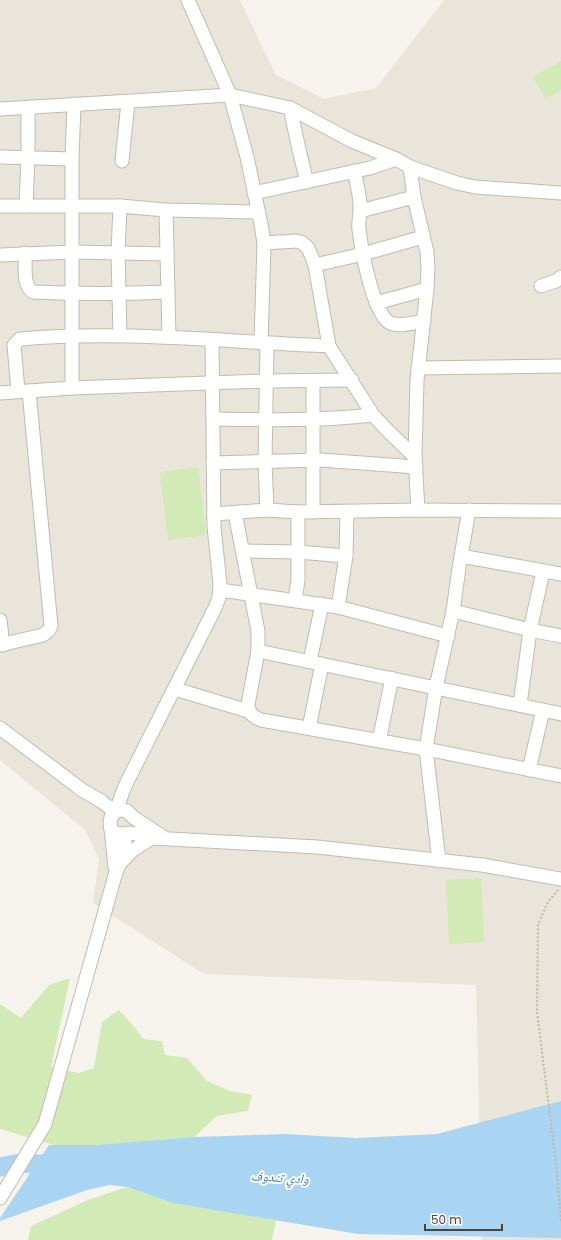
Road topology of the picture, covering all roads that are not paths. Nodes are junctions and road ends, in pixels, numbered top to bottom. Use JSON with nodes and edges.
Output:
{"nodes":[{"id":1,"x":188,"y":0,"type":"edge"},
{"id":2,"x":230,"y":95,"type":"junction"},
{"id":3,"x":128,"y":102,"type":"junction"},
{"id":4,"x":74,"y":104,"type":"junction"},
{"id":5,"x":28,"y":108,"type":"junction"},
{"id":6,"x":290,"y":108,"type":"junction"},
{"id":7,"x":0,"y":109,"type":"edge"},
{"id":8,"x":0,"y":157,"type":"edge"},
{"id":9,"x":28,"y":157,"type":"junction"},
{"id":10,"x":72,"y":159,"type":"junction"},
{"id":11,"x":396,"y":159,"type":"junction"},
{"id":12,"x":122,"y":161,"type":"dead end"},
{"id":13,"x":410,"y":167,"type":"junction"},
{"id":14,"x":354,"y":171,"type":"junction"},
{"id":15,"x":307,"y":182,"type":"junction"},
{"id":16,"x":254,"y":193,"type":"junction"},
{"id":17,"x":561,"y":193,"type":"edge"},
{"id":18,"x":414,"y":197,"type":"junction"},
{"id":19,"x":72,"y":205,"type":"junction"},
{"id":20,"x":0,"y":206,"type":"edge"},
{"id":21,"x":26,"y":206,"type":"junction"},
{"id":22,"x":120,"y":206,"type":"junction"},
{"id":23,"x":166,"y":210,"type":"junction"},
{"id":24,"x":360,"y":211,"type":"junction"},
{"id":25,"x":258,"y":212,"type":"junction"},
{"id":26,"x":423,"y":237,"type":"junction"},
{"id":27,"x":264,"y":243,"type":"junction"},
{"id":28,"x":73,"y":252,"type":"junction"},
{"id":29,"x":26,"y":253,"type":"junction"},
{"id":30,"x":118,"y":253,"type":"junction"},
{"id":31,"x":167,"y":254,"type":"junction"},
{"id":32,"x":363,"y":254,"type":"junction"},
{"id":33,"x":0,"y":255,"type":"edge"},
{"id":34,"x":315,"y":265,"type":"junction"},
{"id":35,"x":561,"y":276,"type":"edge"},
{"id":36,"x":541,"y":286,"type":"dead end"},
{"id":37,"x":427,"y":289,"type":"junction"},
{"id":38,"x":168,"y":292,"type":"junction"},
{"id":39,"x":72,"y":294,"type":"junction"},
{"id":40,"x":118,"y":294,"type":"junction"},
{"id":41,"x":376,"y":303,"type":"junction"},
{"id":42,"x":424,"y":321,"type":"junction"},
{"id":43,"x":72,"y":336,"type":"junction"},
{"id":44,"x":120,"y":336,"type":"junction"},
{"id":45,"x":169,"y":337,"type":"junction"},
{"id":46,"x":212,"y":340,"type":"junction"},
{"id":47,"x":264,"y":343,"type":"junction"},
{"id":48,"x":329,"y":346,"type":"junction"},
{"id":49,"x":561,"y":366,"type":"edge"},
{"id":50,"x":418,"y":368,"type":"junction"},
{"id":51,"x":352,"y":380,"type":"junction"},
{"id":52,"x":266,"y":381,"type":"junction"},
{"id":53,"x":313,"y":381,"type":"junction"},
{"id":54,"x":212,"y":383,"type":"junction"},
{"id":55,"x":72,"y":388,"type":"junction"},
{"id":56,"x":24,"y":391,"type":"junction"},
{"id":57,"x":0,"y":393,"type":"edge"},
{"id":58,"x":373,"y":415,"type":"junction"},
{"id":59,"x":213,"y":419,"type":"junction"},
{"id":60,"x":267,"y":420,"type":"junction"},
{"id":61,"x":312,"y":420,"type":"junction"},
{"id":62,"x":312,"y":461,"type":"junction"},
{"id":63,"x":265,"y":462,"type":"junction"},
{"id":64,"x":416,"y":462,"type":"junction"},
{"id":65,"x":213,"y":463,"type":"junction"},
{"id":66,"x":267,"y":510,"type":"junction"},
{"id":67,"x":418,"y":510,"type":"junction"},
{"id":68,"x":469,"y":510,"type":"junction"},
{"id":69,"x":561,"y":511,"type":"edge"},
{"id":70,"x":298,"y":512,"type":"junction"},
{"id":71,"x":313,"y":512,"type":"junction"},
{"id":72,"x":347,"y":512,"type":"junction"},
{"id":73,"x":235,"y":513,"type":"junction"},
{"id":74,"x":214,"y":514,"type":"junction"},
{"id":75,"x":242,"y":551,"type":"junction"},
{"id":76,"x":298,"y":552,"type":"junction"},
{"id":77,"x":346,"y":556,"type":"junction"},
{"id":78,"x":461,"y":556,"type":"junction"},
{"id":79,"x":543,"y":572,"type":"junction"},
{"id":80,"x":561,"y":574,"type":"edge"},
{"id":81,"x":220,"y":590,"type":"junction"},
{"id":82,"x":251,"y":594,"type":"junction"},
{"id":83,"x":295,"y":600,"type":"junction"},
{"id":84,"x":322,"y":604,"type":"junction"},
{"id":85,"x":338,"y":607,"type":"junction"},
{"id":86,"x":453,"y":611,"type":"junction"},
{"id":87,"x":0,"y":620,"type":"edge"},
{"id":88,"x":530,"y":630,"type":"junction"},
{"id":89,"x":448,"y":636,"type":"junction"},
{"id":90,"x":561,"y":636,"type":"edge"},
{"id":91,"x":1,"y":645,"type":"edge"},
{"id":92,"x":258,"y":651,"type":"junction"},
{"id":93,"x":316,"y":663,"type":"junction"},
{"id":94,"x":392,"y":678,"type":"junction"},
{"id":95,"x":436,"y":687,"type":"junction"},
{"id":96,"x":174,"y":689,"type":"junction"},
{"id":97,"x":520,"y":705,"type":"junction"},
{"id":98,"x":543,"y":710,"type":"junction"},
{"id":99,"x":248,"y":711,"type":"junction"},
{"id":100,"x":561,"y":714,"type":"edge"},
{"id":101,"x":0,"y":728,"type":"edge"},
{"id":102,"x":309,"y":728,"type":"junction"},
{"id":103,"x":379,"y":741,"type":"junction"},
{"id":104,"x":426,"y":749,"type":"junction"},
{"id":105,"x":529,"y":770,"type":"junction"},
{"id":106,"x":561,"y":776,"type":"edge"},
{"id":107,"x":128,"y":780,"type":"junction"},
{"id":108,"x":132,"y":815,"type":"junction"},
{"id":109,"x":113,"y":819,"type":"junction"},
{"id":110,"x":127,"y":834,"type":"junction"},
{"id":111,"x":152,"y":838,"type":"junction"},
{"id":112,"x":166,"y":839,"type":"junction"},
{"id":113,"x":439,"y":861,"type":"junction"},
{"id":114,"x":118,"y":868,"type":"junction"},
{"id":115,"x":561,"y":879,"type":"edge"},
{"id":116,"x":0,"y":1198,"type":"edge"}],
"edges":[{"from":1,"to":2,"type":"street"},
{"from":2,"to":3,"type":"street"},
{"from":2,"to":6,"type":"street"},
{"from":2,"to":16,"type":"street"},
{"from":3,"to":4,"type":"street"},
{"from":3,"to":12,"type":"street"},
{"from":4,"to":5,"type":"street"},
{"from":4,"to":10,"type":"street"},
{"from":5,"to":7,"type":"street"},
{"from":5,"to":9,"type":"street"},
{"from":6,"to":11,"type":"street"},
{"from":6,"to":15,"type":"street"},
{"from":8,"to":9,"type":"street"},
{"from":9,"to":10,"type":"street"},
{"from":9,"to":21,"type":"street"},
{"from":10,"to":19,"type":"street"},
{"from":11,"to":13,"type":"street"},
{"from":11,"to":14,"type":"street"},
{"from":13,"to":17,"type":"street"},
{"from":13,"to":18,"type":"street"},
{"from":14,"to":15,"type":"street"},
{"from":14,"to":24,"type":"street"},
{"from":15,"to":16,"type":"street"},
{"from":16,"to":25,"type":"street"},
{"from":18,"to":24,"type":"street"},
{"from":18,"to":26,"type":"street"},
{"from":19,"to":21,"type":"street"},
{"from":19,"to":22,"type":"street"},
{"from":19,"to":28,"type":"street"},
{"from":20,"to":21,"type":"street"},
{"from":22,"to":23,"type":"street"},
{"from":22,"to":30,"type":"street"},
{"from":23,"to":25,"type":"street"},
{"from":23,"to":31,"type":"street"},
{"from":24,"to":32,"type":"street"},
{"from":25,"to":27,"type":"street"},
{"from":26,"to":32,"type":"street"},
{"from":26,"to":37,"type":"street"},
{"from":27,"to":34,"type":"street"},
{"from":27,"to":47,"type":"street"},
{"from":28,"to":29,"type":"street"},
{"from":28,"to":30,"type":"street"},
{"from":28,"to":39,"type":"street"},
{"from":29,"to":33,"type":"street"},
{"from":29,"to":39,"type":"street"},
{"from":30,"to":31,"type":"street"},
{"from":30,"to":40,"type":"street"},
{"from":31,"to":38,"type":"street"},
{"from":32,"to":34,"type":"street"},
{"from":32,"to":41,"type":"street"},
{"from":34,"to":48,"type":"street"},
{"from":35,"to":36,"type":"street"},
{"from":37,"to":41,"type":"street"},
{"from":37,"to":42,"type":"street"},
{"from":38,"to":40,"type":"street"},
{"from":38,"to":45,"type":"street"},
{"from":39,"to":40,"type":"street"},
{"from":39,"to":43,"type":"street"},
{"from":40,"to":44,"type":"street"},
{"from":41,"to":42,"type":"street"},
{"from":42,"to":50,"type":"street"},
{"from":43,"to":44,"type":"street"},
{"from":43,"to":55,"type":"street"},
{"from":43,"to":56,"type":"street"},
{"from":44,"to":45,"type":"street"},
{"from":45,"to":46,"type":"street"},
{"from":46,"to":47,"type":"street"},
{"from":46,"to":54,"type":"street"},
{"from":47,"to":48,"type":"street"},
{"from":47,"to":52,"type":"street"},
{"from":48,"to":51,"type":"street"},
{"from":49,"to":50,"type":"street"},
{"from":50,"to":64,"type":"street"},
{"from":51,"to":53,"type":"street"},
{"from":51,"to":58,"type":"street"},
{"from":52,"to":53,"type":"street"},
{"from":52,"to":54,"type":"street"},
{"from":52,"to":60,"type":"street"},
{"from":53,"to":61,"type":"street"},
{"from":54,"to":55,"type":"street"},
{"from":54,"to":59,"type":"street"},
{"from":55,"to":56,"type":"street"},
{"from":56,"to":57,"type":"street"},
{"from":56,"to":91,"type":"street"},
{"from":58,"to":61,"type":"street"},
{"from":58,"to":64,"type":"street"},
{"from":59,"to":60,"type":"street"},
{"from":59,"to":65,"type":"street"},
{"from":60,"to":61,"type":"street"},
{"from":60,"to":63,"type":"street"},
{"from":61,"to":62,"type":"street"},
{"from":62,"to":63,"type":"street"},
{"from":62,"to":64,"type":"street"},
{"from":62,"to":71,"type":"street"},
{"from":63,"to":65,"type":"street"},
{"from":63,"to":66,"type":"street"},
{"from":64,"to":67,"type":"street"},
{"from":65,"to":74,"type":"street"},
{"from":66,"to":70,"type":"street"},
{"from":66,"to":73,"type":"street"},
{"from":67,"to":68,"type":"street"},
{"from":67,"to":72,"type":"street"},
{"from":68,"to":69,"type":"street"},
{"from":68,"to":78,"type":"street"},
{"from":70,"to":71,"type":"street"},
{"from":70,"to":76,"type":"street"},
{"from":71,"to":72,"type":"street"},
{"from":72,"to":77,"type":"street"},
{"from":73,"to":74,"type":"street"},
{"from":73,"to":75,"type":"street"},
{"from":74,"to":81,"type":"street"},
{"from":75,"to":76,"type":"street"},
{"from":75,"to":82,"type":"street"},
{"from":76,"to":77,"type":"street"},
{"from":76,"to":83,"type":"street"},
{"from":77,"to":85,"type":"street"},
{"from":78,"to":79,"type":"street"},
{"from":78,"to":86,"type":"street"},
{"from":79,"to":80,"type":"street"},
{"from":79,"to":88,"type":"street"},
{"from":81,"to":82,"type":"street"},
{"from":81,"to":96,"type":"street"},
{"from":82,"to":83,"type":"street"},
{"from":82,"to":92,"type":"street"},
{"from":83,"to":84,"type":"street"},
{"from":84,"to":85,"type":"street"},
{"from":84,"to":93,"type":"street"},
{"from":85,"to":89,"type":"street"},
{"from":86,"to":88,"type":"street"},
{"from":86,"to":89,"type":"street"},
{"from":87,"to":91,"type":"street"},
{"from":88,"to":90,"type":"street"},
{"from":88,"to":97,"type":"street"},
{"from":89,"to":95,"type":"street"},
{"from":92,"to":93,"type":"street"},
{"from":92,"to":99,"type":"street"},
{"from":93,"to":94,"type":"street"},
{"from":93,"to":102,"type":"street"},
{"from":94,"to":95,"type":"street"},
{"from":94,"to":103,"type":"street"},
{"from":95,"to":97,"type":"street"},
{"from":95,"to":104,"type":"street"},
{"from":96,"to":99,"type":"street"},
{"from":96,"to":107,"type":"street"},
{"from":97,"to":98,"type":"street"},
{"from":98,"to":100,"type":"street"},
{"from":98,"to":105,"type":"street"},
{"from":99,"to":102,"type":"street"},
{"from":101,"to":109,"type":"street"},
{"from":102,"to":103,"type":"street"},
{"from":103,"to":104,"type":"street"},
{"from":104,"to":105,"type":"street"},
{"from":104,"to":113,"type":"street"},
{"from":105,"to":106,"type":"street"},
{"from":107,"to":108,"type":"street"},
{"from":107,"to":109,"type":"street"},
{"from":108,"to":109,"type":"street"},
{"from":108,"to":110,"type":"street"},
{"from":108,"to":112,"type":"street"},
{"from":109,"to":110,"type":"street"},
{"from":109,"to":114,"type":"street"},
{"from":110,"to":111,"type":"street"},
{"from":110,"to":114,"type":"street"},
{"from":111,"to":112,"type":"street"},
{"from":111,"to":114,"type":"street"},
{"from":112,"to":113,"type":"street"},
{"from":113,"to":115,"type":"street"},
{"from":114,"to":116,"type":"street"}]}
